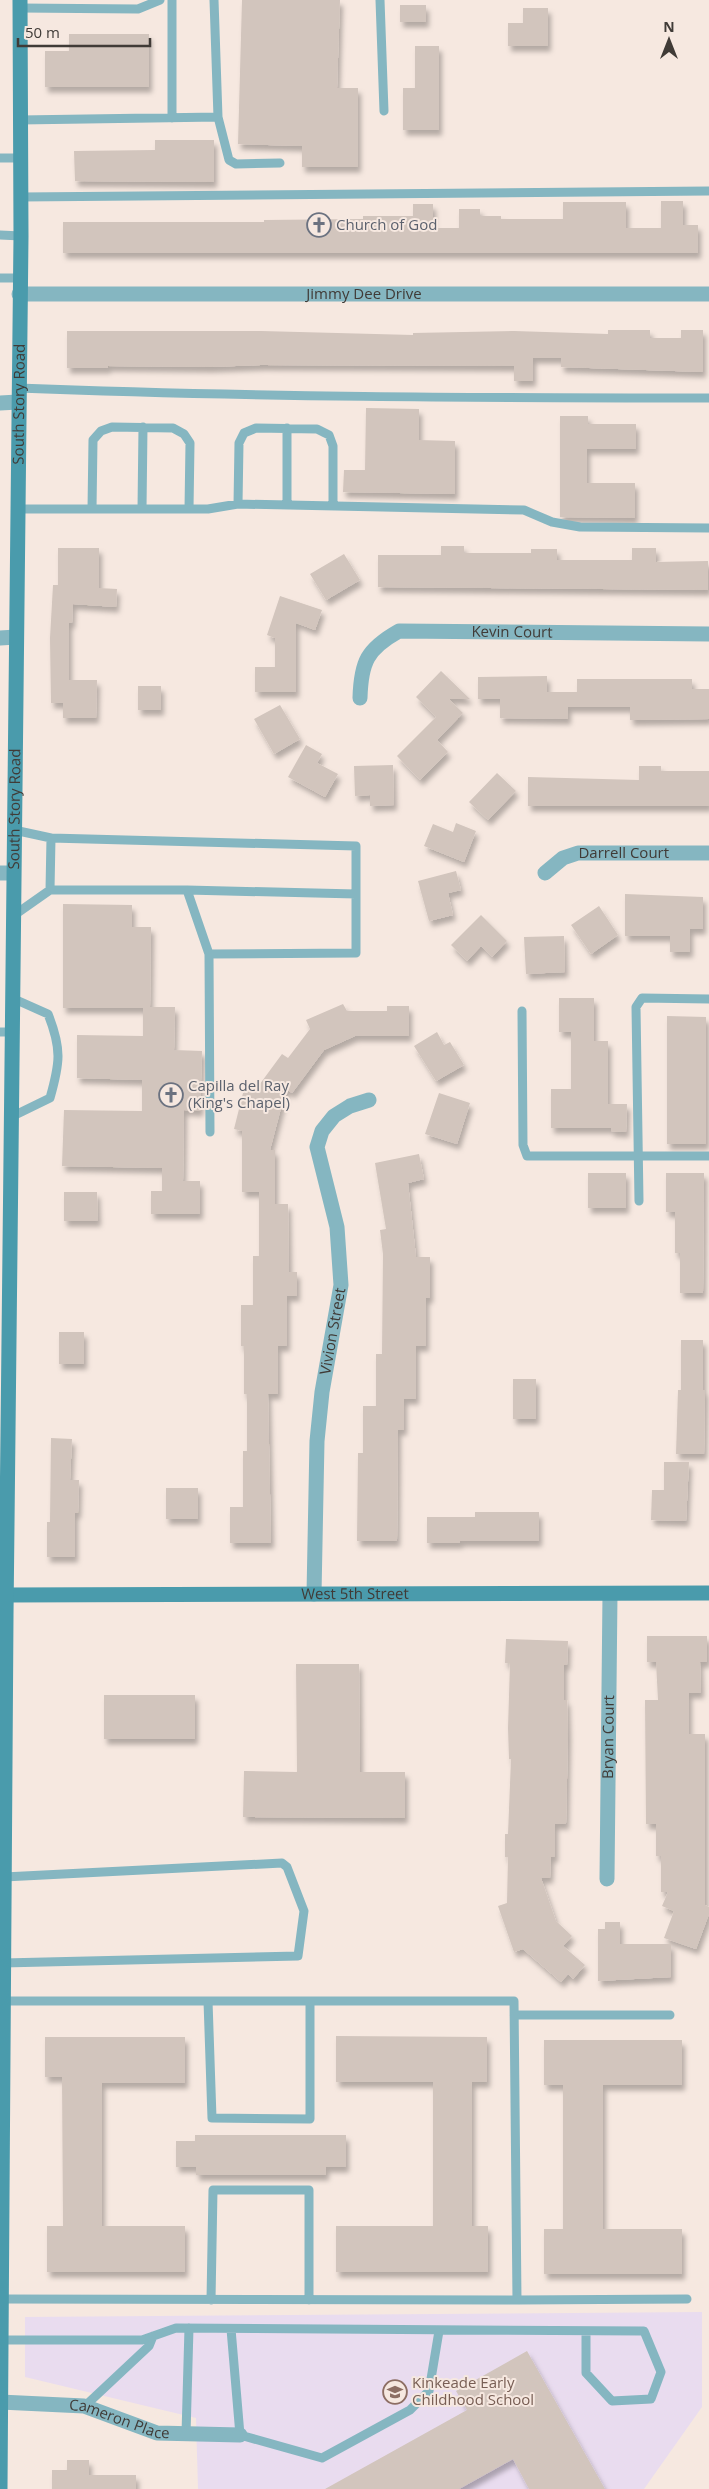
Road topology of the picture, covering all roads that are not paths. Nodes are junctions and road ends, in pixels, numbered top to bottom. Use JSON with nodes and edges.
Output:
{"nodes":[{"id":1,"x":160,"y":0,"type":"edge"},
{"id":2,"x":172,"y":0,"type":"edge"},
{"id":3,"x":214,"y":0,"type":"edge"},
{"id":4,"x":380,"y":0,"type":"edge"},
{"id":5,"x":20,"y":4,"type":"edge"},
{"id":6,"x":384,"y":111,"type":"dead end"},
{"id":7,"x":172,"y":118,"type":"junction"},
{"id":8,"x":218,"y":118,"type":"junction"},
{"id":9,"x":20,"y":120,"type":"junction"},
{"id":10,"x":0,"y":158,"type":"edge"},
{"id":11,"x":21,"y":158,"type":"junction"},
{"id":12,"x":280,"y":164,"type":"dead end"},
{"id":13,"x":709,"y":191,"type":"edge"},
{"id":14,"x":21,"y":197,"type":"junction"},
{"id":15,"x":0,"y":235,"type":"edge"},
{"id":16,"x":21,"y":236,"type":"junction"},
{"id":17,"x":0,"y":278,"type":"edge"},
{"id":18,"x":20,"y":278,"type":"junction"},
{"id":19,"x":19,"y":294,"type":"junction"},
{"id":20,"x":709,"y":294,"type":"edge"},
{"id":21,"x":18,"y":395,"type":"junction"},
{"id":22,"x":709,"y":398,"type":"edge"},
{"id":23,"x":0,"y":403,"type":"edge"},
{"id":24,"x":143,"y":427,"type":"junction"},
{"id":25,"x":287,"y":428,"type":"junction"},
{"id":26,"x":238,"y":504,"type":"junction"},
{"id":27,"x":287,"y":505,"type":"junction"},
{"id":28,"x":333,"y":506,"type":"junction"},
{"id":29,"x":189,"y":509,"type":"junction"},
{"id":30,"x":17,"y":510,"type":"junction"},
{"id":31,"x":92,"y":510,"type":"junction"},
{"id":32,"x":142,"y":510,"type":"junction"},
{"id":33,"x":709,"y":528,"type":"edge"},
{"id":34,"x":709,"y":634,"type":"edge"},
{"id":35,"x":16,"y":637,"type":"junction"},
{"id":36,"x":0,"y":638,"type":"edge"},
{"id":37,"x":360,"y":698,"type":"dead end"},
{"id":38,"x":14,"y":830,"type":"junction"},
{"id":39,"x":51,"y":838,"type":"junction"},
{"id":40,"x":709,"y":853,"type":"edge"},
{"id":41,"x":7,"y":873,"type":"edge"},
{"id":42,"x":546,"y":873,"type":"dead end"},
{"id":43,"x":50,"y":890,"type":"junction"},
{"id":44,"x":187,"y":890,"type":"junction"},
{"id":45,"x":356,"y":894,"type":"junction"},
{"id":46,"x":13,"y":916,"type":"junction"},
{"id":47,"x":210,"y":954,"type":"junction"},
{"id":48,"x":12,"y":998,"type":"junction"},
{"id":49,"x":709,"y":999,"type":"edge"},
{"id":50,"x":522,"y":1010,"type":"dead end"},
{"id":51,"x":6,"y":1032,"type":"edge"},
{"id":52,"x":369,"y":1100,"type":"dead end"},
{"id":53,"x":11,"y":1118,"type":"junction"},
{"id":54,"x":210,"y":1132,"type":"dead end"},
{"id":55,"x":5,"y":1147,"type":"edge"},
{"id":56,"x":709,"y":1156,"type":"edge"},
{"id":57,"x":638,"y":1157,"type":"junction"},
{"id":58,"x":5,"y":1198,"type":"edge"},
{"id":59,"x":639,"y":1201,"type":"dead end"},
{"id":60,"x":5,"y":1258,"type":"edge"},
{"id":61,"x":4,"y":1310,"type":"edge"},
{"id":62,"x":4,"y":1383,"type":"edge"},
{"id":63,"x":4,"y":1426,"type":"edge"},
{"id":64,"x":709,"y":1593,"type":"edge"},
{"id":65,"x":314,"y":1594,"type":"junction"},
{"id":66,"x":610,"y":1594,"type":"junction"},
{"id":67,"x":3,"y":1595,"type":"edge"},
{"id":68,"x":4,"y":1877,"type":"junction"},
{"id":69,"x":607,"y":1879,"type":"dead end"},
{"id":70,"x":2,"y":1907,"type":"edge"},
{"id":71,"x":3,"y":1963,"type":"junction"},
{"id":72,"x":3,"y":2001,"type":"junction"},
{"id":73,"x":208,"y":2001,"type":"junction"},
{"id":74,"x":310,"y":2001,"type":"junction"},
{"id":75,"x":514,"y":2015,"type":"junction"},
{"id":76,"x":670,"y":2015,"type":"dead end"},
{"id":77,"x":1,"y":2168,"type":"edge"},
{"id":78,"x":1,"y":2299,"type":"edge"},
{"id":79,"x":687,"y":2299,"type":"dead end"},
{"id":80,"x":211,"y":2300,"type":"junction"},
{"id":81,"x":309,"y":2300,"type":"junction"},
{"id":82,"x":517,"y":2300,"type":"junction"},
{"id":83,"x":189,"y":2328,"type":"junction"},
{"id":84,"x":231,"y":2329,"type":"junction"},
{"id":85,"x":439,"y":2331,"type":"junction"},
{"id":86,"x":586,"y":2331,"type":"junction"},
{"id":87,"x":153,"y":2336,"type":"junction"},
{"id":88,"x":1,"y":2340,"type":"edge"},
{"id":89,"x":0,"y":2402,"type":"edge"},
{"id":90,"x":85,"y":2406,"type":"junction"},
{"id":91,"x":186,"y":2434,"type":"junction"},
{"id":92,"x":240,"y":2435,"type":"junction"},
{"id":93,"x":0,"y":2489,"type":"edge"}],
"edges":[{"from":1,"to":5,"type":"lane"},
{"from":2,"to":7,"type":"lane"},
{"from":3,"to":8,"type":"lane"},
{"from":4,"to":6,"type":"lane"},
{"from":5,"to":9,"type":"main road","name":"South Story Road"},
{"from":7,"to":8,"type":"lane"},
{"from":7,"to":9,"type":"lane"},
{"from":8,"to":12,"type":"lane"},
{"from":9,"to":11,"type":"main road","name":"South Story Road"},
{"from":10,"to":11,"type":"lane"},
{"from":11,"to":14,"type":"main road","name":"South Story Road"},
{"from":13,"to":14,"type":"lane"},
{"from":14,"to":16,"type":"main road","name":"South Story Road"},
{"from":15,"to":16,"type":"lane"},
{"from":16,"to":18,"type":"main road","name":"South Story Road"},
{"from":17,"to":18,"type":"lane"},
{"from":18,"to":19,"type":"main road","name":"South Story Road"},
{"from":19,"to":20,"type":"street","name":"Jimmy Dee Drive"},
{"from":19,"to":21,"type":"main road","name":"South Story Road"},
{"from":21,"to":22,"type":"lane"},
{"from":21,"to":23,"type":"street"},
{"from":21,"to":30,"type":"main road","name":"South Story Road"},
{"from":24,"to":29,"type":"lane"},
{"from":24,"to":31,"type":"lane"},
{"from":24,"to":32,"type":"lane"},
{"from":25,"to":26,"type":"lane"},
{"from":25,"to":27,"type":"lane"},
{"from":25,"to":28,"type":"lane"},
{"from":26,"to":27,"type":"lane"},
{"from":26,"to":29,"type":"lane"},
{"from":27,"to":28,"type":"lane"},
{"from":28,"to":33,"type":"lane"},
{"from":29,"to":32,"type":"lane"},
{"from":30,"to":31,"type":"lane"},
{"from":30,"to":35,"type":"main road","name":"South Story Road"},
{"from":31,"to":32,"type":"lane"},
{"from":34,"to":37,"type":"street","name":"Kevin Court"},
{"from":35,"to":36,"type":"street"},
{"from":35,"to":38,"type":"main road","name":"South Story Road"},
{"from":38,"to":39,"type":"lane"},
{"from":38,"to":41,"type":"main road","name":"South Story Road"},
{"from":39,"to":43,"type":"lane"},
{"from":39,"to":45,"type":"lane"},
{"from":40,"to":42,"type":"street","name":"Darrell Court"},
{"from":41,"to":46,"type":"main road","name":"South Story Road"},
{"from":43,"to":44,"type":"lane"},
{"from":43,"to":46,"type":"lane"},
{"from":44,"to":45,"type":"lane"},
{"from":44,"to":47,"type":"lane"},
{"from":45,"to":47,"type":"lane"},
{"from":46,"to":48,"type":"main road","name":"South Story Road"},
{"from":47,"to":54,"type":"lane"},
{"from":48,"to":51,"type":"main road","name":"South Story Road"},
{"from":48,"to":53,"type":"lane"},
{"from":49,"to":57,"type":"lane"},
{"from":50,"to":57,"type":"lane"},
{"from":51,"to":53,"type":"main road","name":"South Story Road"},
{"from":52,"to":65,"type":"street","name":"Vivion Street"},
{"from":53,"to":55,"type":"main road","name":"South Story Road"},
{"from":55,"to":58,"type":"main road","name":"South Story Road"},
{"from":56,"to":57,"type":"lane"},
{"from":57,"to":59,"type":"lane"},
{"from":58,"to":60,"type":"main road","name":"South Story Road"},
{"from":60,"to":61,"type":"main road","name":"South Story Road"},
{"from":61,"to":62,"type":"main road","name":"South Story Road"},
{"from":62,"to":63,"type":"main road","name":"South Story Road"},
{"from":63,"to":67,"type":"main road","name":"South Story Road"},
{"from":64,"to":66,"type":"main road","name":"West 5th Street"},
{"from":65,"to":66,"type":"main road","name":"West 5th Street"},
{"from":65,"to":67,"type":"main road","name":"West 5th Street"},
{"from":66,"to":69,"type":"street","name":"Bryan Court"},
{"from":67,"to":68,"type":"main road","name":"South Story Road"},
{"from":68,"to":70,"type":"main road","name":"South Story Road"},
{"from":68,"to":71,"type":"lane"},
{"from":70,"to":71,"type":"main road","name":"South Story Road"},
{"from":71,"to":72,"type":"main road","name":"South Story Road"},
{"from":72,"to":73,"type":"lane"},
{"from":72,"to":77,"type":"main road","name":"South Story Road"},
{"from":73,"to":74,"type":"lane"},
{"from":73,"to":74,"type":"lane"},
{"from":74,"to":75,"type":"lane"},
{"from":75,"to":76,"type":"lane"},
{"from":75,"to":82,"type":"lane"},
{"from":77,"to":78,"type":"main road","name":"South Story Road"},
{"from":78,"to":80,"type":"lane"},
{"from":78,"to":88,"type":"main road","name":"South Story Road"},
{"from":79,"to":82,"type":"lane"},
{"from":80,"to":81,"type":"lane"},
{"from":80,"to":81,"type":"lane"},
{"from":81,"to":82,"type":"lane"},
{"from":83,"to":84,"type":"lane"},
{"from":83,"to":87,"type":"lane"},
{"from":83,"to":91,"type":"lane"},
{"from":84,"to":85,"type":"lane"},
{"from":84,"to":92,"type":"lane"},
{"from":85,"to":86,"type":"lane"},
{"from":85,"to":92,"type":"lane"},
{"from":86,"to":86,"type":"lane"},
{"from":87,"to":88,"type":"lane"},
{"from":87,"to":90,"type":"lane"},
{"from":88,"to":89,"type":"main road","name":"South Story Road"},
{"from":89,"to":90,"type":"street","name":"Cameron Place"},
{"from":89,"to":93,"type":"main road","name":"South Story Road"},
{"from":90,"to":91,"type":"street","name":"Cameron Place"},
{"from":91,"to":92,"type":"street","name":"Cameron Place"}]}
